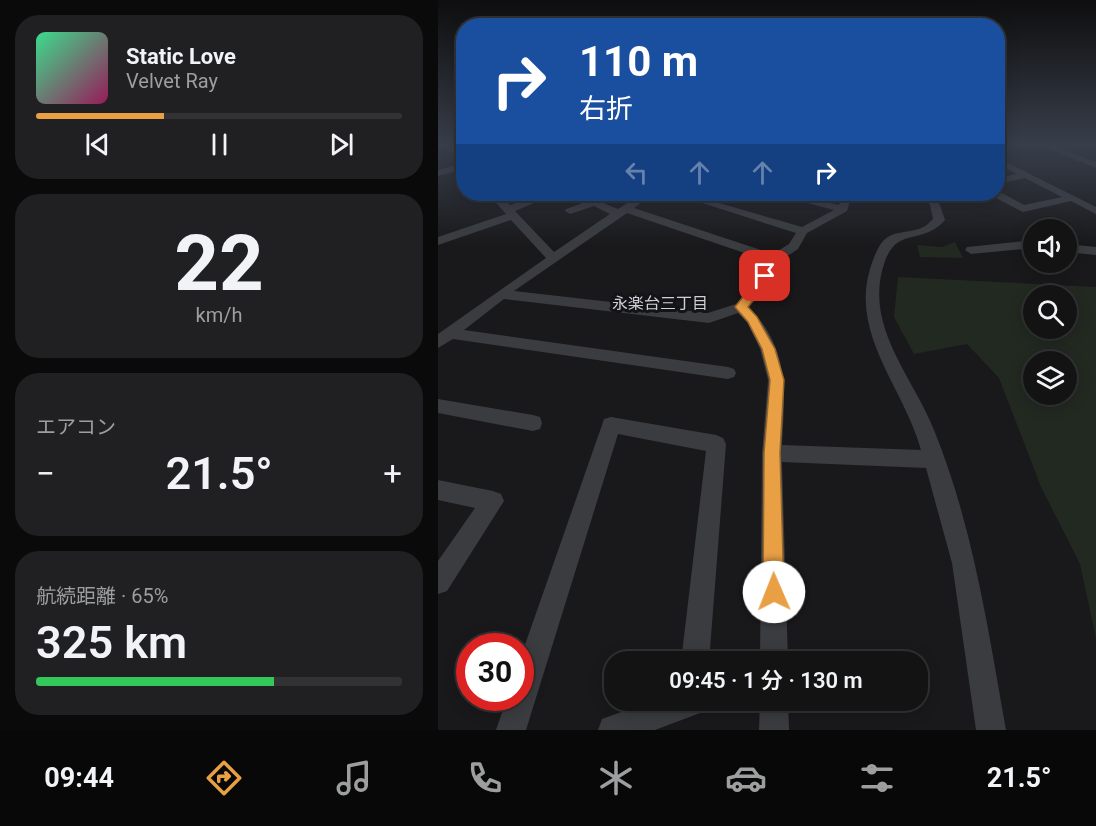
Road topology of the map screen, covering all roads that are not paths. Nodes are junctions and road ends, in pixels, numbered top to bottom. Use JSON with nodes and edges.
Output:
{"nodes":[{"id":1,"x":1032,"y":178,"type":"edge"},
{"id":2,"x":1072,"y":198,"type":"junction"},
{"id":3,"x":1005,"y":199,"type":"edge"},
{"id":4,"x":499,"y":201,"type":"edge"},
{"id":5,"x":535,"y":201,"type":"edge"},
{"id":6,"x":634,"y":201,"type":"edge"},
{"id":7,"x":703,"y":201,"type":"edge"},
{"id":8,"x":812,"y":201,"type":"edge"},
{"id":9,"x":845,"y":201,"type":"edge"},
{"id":10,"x":932,"y":201,"type":"edge"},
{"id":11,"x":843,"y":209,"type":"junction"},
{"id":12,"x":570,"y":211,"type":"dead end"},
{"id":13,"x":622,"y":211,"type":"junction"},
{"id":14,"x":1096,"y":211,"type":"edge"},
{"id":15,"x":509,"y":213,"type":"junction"},
{"id":16,"x":803,"y":231,"type":"junction"},
{"id":17,"x":438,"y":241,"type":"edge"},
{"id":18,"x":1023,"y":245,"type":"edge"},
{"id":19,"x":1077,"y":249,"type":"edge"},
{"id":20,"x":971,"y":250,"type":"dead end"},
{"id":21,"x":1096,"y":251,"type":"edge"},
{"id":22,"x":553,"y":258,"type":"junction"},
{"id":23,"x":775,"y":260,"type":"junction"},
{"id":24,"x":501,"y":294,"type":"junction"},
{"id":25,"x":741,"y":307,"type":"junction"},
{"id":26,"x":445,"y":337,"type":"edge"},
{"id":27,"x":728,"y":373,"type":"dead end"},
{"id":28,"x":438,"y":406,"type":"edge"},
{"id":29,"x":533,"y":423,"type":"dead end"},
{"id":30,"x":772,"y":453,"type":"junction"},
{"id":31,"x":933,"y":459,"type":"junction"},
{"id":32,"x":438,"y":490,"type":"edge"},
{"id":33,"x":438,"y":582,"type":"edge"},
{"id":34,"x":696,"y":651,"type":"edge"},
{"id":35,"x":774,"y":651,"type":"edge"},
{"id":36,"x":665,"y":711,"type":"edge"},
{"id":37,"x":774,"y":711,"type":"edge"},
{"id":38,"x":511,"y":730,"type":"edge"},
{"id":39,"x":613,"y":730,"type":"edge"},
{"id":40,"x":774,"y":730,"type":"edge"},
{"id":41,"x":991,"y":730,"type":"edge"}],
"edges":[{"from":1,"to":2,"type":"street"},
{"from":2,"to":3,"type":"street"},
{"from":2,"to":14,"type":"street"},
{"from":4,"to":15,"type":"street"},
{"from":5,"to":15,"type":"street"},
{"from":6,"to":13,"type":"street"},
{"from":7,"to":16,"type":"street"},
{"from":8,"to":11,"type":"street"},
{"from":9,"to":11,"type":"street"},
{"from":10,"to":31,"type":"street"},
{"from":11,"to":16,"type":"street"},
{"from":12,"to":13,"type":"street"},
{"from":13,"to":22,"type":"street"},
{"from":13,"to":23,"type":"street"},
{"from":15,"to":17,"type":"street"},
{"from":15,"to":22,"type":"street"},
{"from":16,"to":23,"type":"street"},
{"from":18,"to":20,"type":"street"},
{"from":19,"to":21,"type":"street"},
{"from":22,"to":24,"type":"street"},
{"from":23,"to":25,"type":"street"},
{"from":24,"to":25,"type":"street"},
{"from":24,"to":26,"type":"street"},
{"from":25,"to":30,"type":"street"},
{"from":26,"to":27,"type":"street"},
{"from":28,"to":29,"type":"street"},
{"from":30,"to":31,"type":"street"},
{"from":30,"to":35,"type":"street"},
{"from":31,"to":41,"type":"street"},
{"from":32,"to":33,"type":"street"},
{"from":34,"to":38,"type":"street"},
{"from":36,"to":39,"type":"street"},
{"from":37,"to":40,"type":"street"}]}
